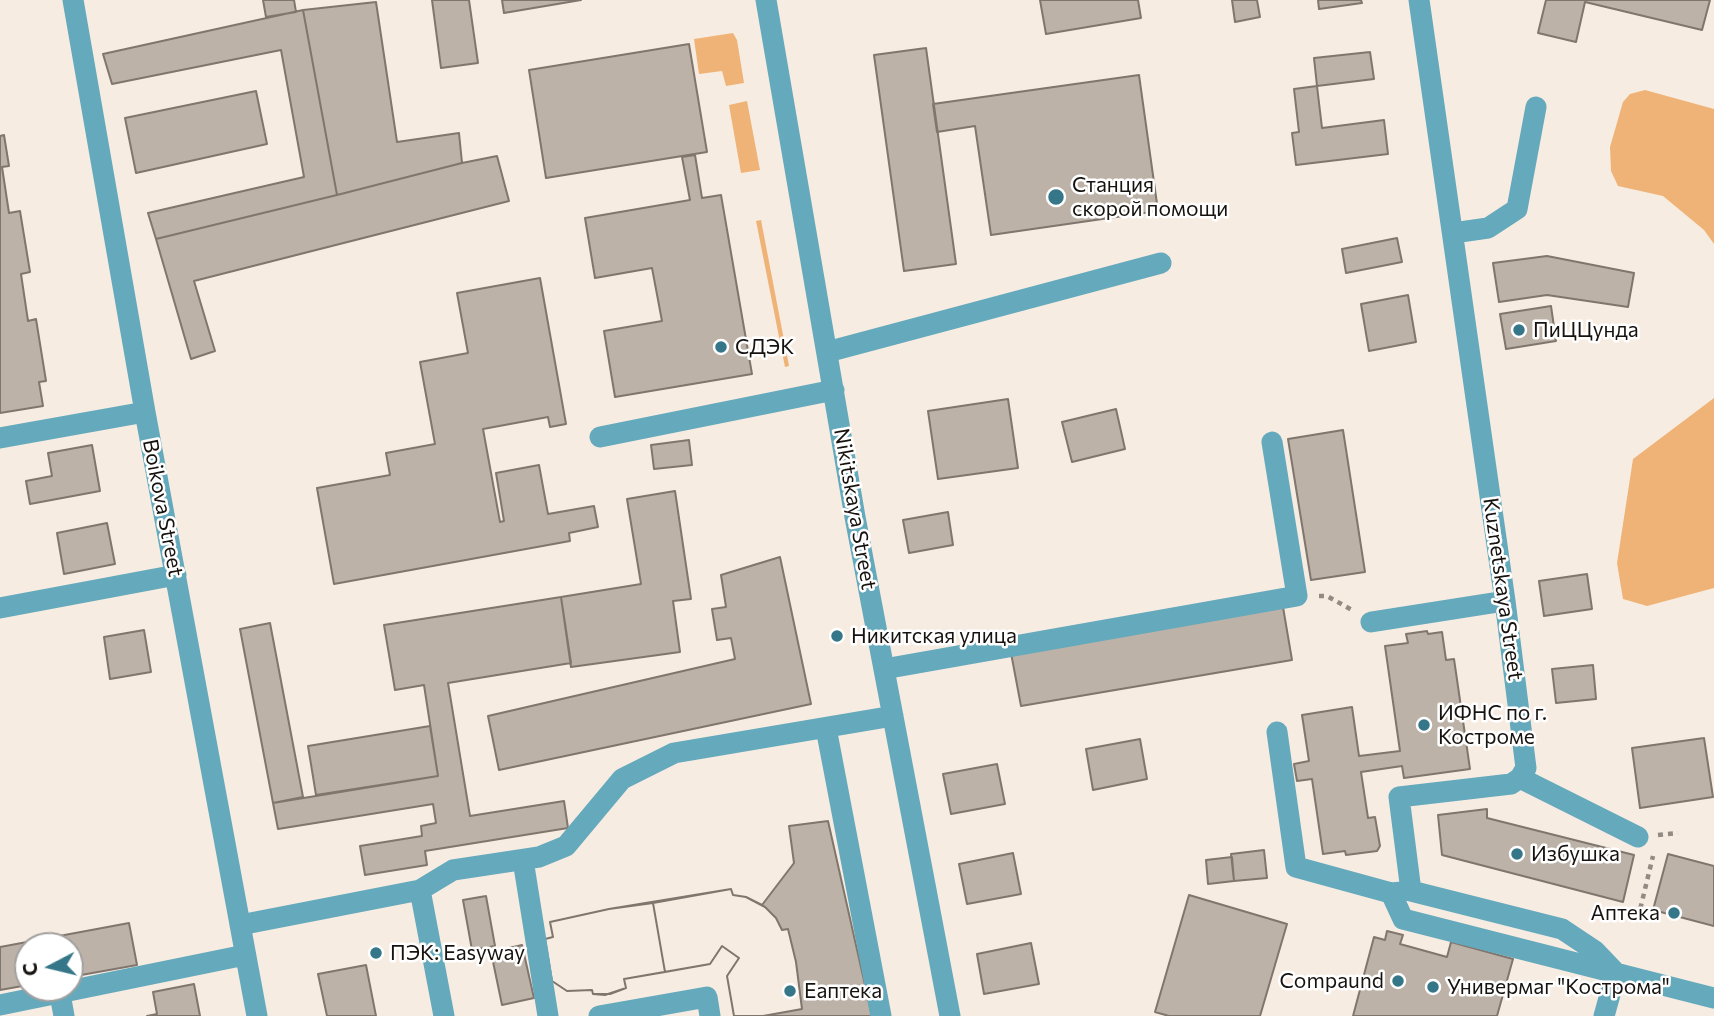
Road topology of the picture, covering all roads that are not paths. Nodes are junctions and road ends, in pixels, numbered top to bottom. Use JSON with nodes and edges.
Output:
{"nodes":[{"id":1,"x":73,"y":0,"type":"edge"},
{"id":2,"x":766,"y":0,"type":"edge"},
{"id":3,"x":1419,"y":0,"type":"edge"},
{"id":4,"x":1536,"y":107,"type":"dead end"},
{"id":5,"x":1452,"y":233,"type":"junction"},
{"id":6,"x":1161,"y":263,"type":"dead end"},
{"id":7,"x":827,"y":352,"type":"junction"},
{"id":8,"x":834,"y":390,"type":"junction"},
{"id":9,"x":145,"y":412,"type":"junction"},
{"id":10,"x":600,"y":437,"type":"dead end"},
{"id":11,"x":0,"y":438,"type":"edge"},
{"id":12,"x":1272,"y":442,"type":"dead end"},
{"id":13,"x":176,"y":575,"type":"junction"},
{"id":14,"x":1505,"y":601,"type":"junction"},
{"id":15,"x":0,"y":608,"type":"edge"},
{"id":16,"x":1371,"y":622,"type":"road end"},
{"id":17,"x":884,"y":669,"type":"junction"},
{"id":18,"x":893,"y":716,"type":"junction"},
{"id":19,"x":826,"y":728,"type":"junction"},
{"id":20,"x":1277,"y":733,"type":"dead end"},
{"id":21,"x":1520,"y":778,"type":"junction"},
{"id":22,"x":1648,"y":836,"type":"road end"},
{"id":23,"x":523,"y":860,"type":"junction"},
{"id":24,"x":420,"y":890,"type":"junction"},
{"id":25,"x":1401,"y":892,"type":"junction"},
{"id":26,"x":240,"y":925,"type":"junction"},
{"id":27,"x":245,"y":955,"type":"junction"},
{"id":28,"x":1616,"y":973,"type":"junction"},
{"id":29,"x":84,"y":989,"type":"edge"},
{"id":30,"x":1714,"y":998,"type":"edge"},
{"id":31,"x":257,"y":1016,"type":"edge"},
{"id":32,"x":444,"y":1016,"type":"edge"},
{"id":33,"x":548,"y":1016,"type":"edge"},
{"id":34,"x":599,"y":1016,"type":"edge"},
{"id":35,"x":710,"y":1016,"type":"edge"},
{"id":36,"x":881,"y":1016,"type":"edge"},
{"id":37,"x":950,"y":1016,"type":"edge"},
{"id":38,"x":1604,"y":1016,"type":"edge"}],
"edges":[{"from":1,"to":9,"type":"street","name":"Boikova Street"},
{"from":2,"to":7,"type":"street","name":"Nikitskaya Street"},
{"from":3,"to":5,"type":"street","name":"Kuznetskaya Street"},
{"from":4,"to":5,"type":"street"},
{"from":5,"to":14,"type":"street","name":"Kuznetskaya Street"},
{"from":6,"to":7,"type":"street"},
{"from":7,"to":8,"type":"street","name":"Nikitskaya Street"},
{"from":8,"to":10,"type":"street"},
{"from":8,"to":17,"type":"street","name":"Nikitskaya Street"},
{"from":9,"to":11,"type":"street"},
{"from":9,"to":13,"type":"street","name":"Boikova Street"},
{"from":12,"to":17,"type":"street"},
{"from":13,"to":15,"type":"street"},
{"from":13,"to":26,"type":"street","name":"Boikova Street"},
{"from":14,"to":16,"type":"street"},
{"from":14,"to":21,"type":"street","name":"Kuznetskaya Street"},
{"from":17,"to":18,"type":"street","name":"Nikitskaya Street"},
{"from":18,"to":19,"type":"street"},
{"from":18,"to":37,"type":"street","name":"Nikitskaya Street"},
{"from":19,"to":23,"type":"street"},
{"from":19,"to":36,"type":"street"},
{"from":20,"to":25,"type":"street"},
{"from":21,"to":22,"type":"street"},
{"from":21,"to":25,"type":"street"},
{"from":23,"to":24,"type":"street"},
{"from":23,"to":33,"type":"street"},
{"from":24,"to":26,"type":"street"},
{"from":24,"to":32,"type":"street"},
{"from":25,"to":28,"type":"street"},
{"from":25,"to":28,"type":"street"},
{"from":26,"to":27,"type":"street","name":"Boikova Street"},
{"from":27,"to":29,"type":"street"},
{"from":27,"to":31,"type":"street","name":"Boikova Street"},
{"from":28,"to":30,"type":"street"},
{"from":28,"to":38,"type":"street"},
{"from":34,"to":35,"type":"street"}]}
